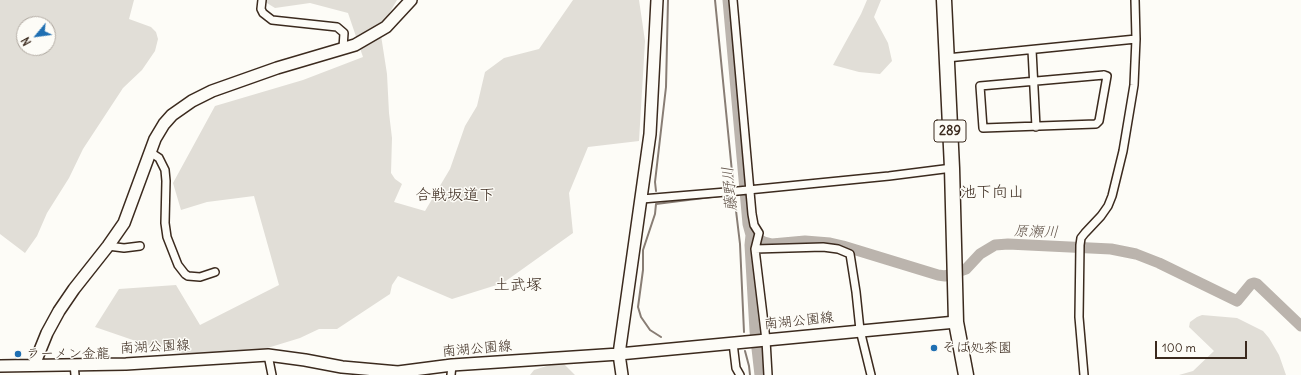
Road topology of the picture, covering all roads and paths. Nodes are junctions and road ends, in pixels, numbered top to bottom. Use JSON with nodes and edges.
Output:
{"nodes":[{"id":1,"x":262,"y":0,"type":"edge"},
{"id":2,"x":411,"y":0,"type":"edge"},
{"id":3,"x":657,"y":0,"type":"edge"},
{"id":4,"x":733,"y":0,"type":"edge"},
{"id":5,"x":944,"y":0,"type":"edge"},
{"id":6,"x":1135,"y":0,"type":"edge"},
{"id":7,"x":1136,"y":39,"type":"junction"},
{"id":8,"x":343,"y":48,"type":"junction"},
{"id":9,"x":1032,"y":50,"type":"junction"},
{"id":10,"x":947,"y":58,"type":"junction"},
{"id":11,"x":1033,"y":82,"type":"junction"},
{"id":12,"x":1036,"y":127,"type":"junction"},
{"id":13,"x":150,"y":152,"type":"junction"},
{"id":14,"x":952,"y":168,"type":"junction"},
{"id":15,"x":750,"y":190,"type":"junction"},
{"id":16,"x":642,"y":199,"type":"junction"},
{"id":17,"x":757,"y":242,"type":"junction"},
{"id":18,"x":108,"y":246,"type":"junction"},
{"id":19,"x":140,"y":246,"type":"dead end"},
{"id":20,"x":215,"y":272,"type":"dead end"},
{"id":21,"x":956,"y":322,"type":"junction"},
{"id":22,"x":860,"y":330,"type":"junction"},
{"id":23,"x":766,"y":340,"type":"junction"},
{"id":24,"x":733,"y":343,"type":"junction"},
{"id":25,"x":619,"y":354,"type":"junction"},
{"id":26,"x":268,"y":355,"type":"junction"},
{"id":27,"x":34,"y":365,"type":"junction"},
{"id":28,"x":0,"y":366,"type":"edge"},
{"id":29,"x":74,"y":370,"type":"edge"},
{"id":30,"x":452,"y":370,"type":"edge"},
{"id":31,"x":272,"y":375,"type":"edge"},
{"id":32,"x":622,"y":375,"type":"edge"},
{"id":33,"x":740,"y":375,"type":"edge"},
{"id":34,"x":768,"y":375,"type":"edge"},
{"id":35,"x":871,"y":375,"type":"edge"},
{"id":36,"x":966,"y":375,"type":"edge"},
{"id":37,"x":1084,"y":375,"type":"edge"}],
"edges":[{"from":1,"to":8,"type":"street"},
{"from":2,"to":8,"type":"main road"},
{"from":3,"to":16,"type":"main road"},
{"from":4,"to":15,"type":"street"},
{"from":5,"to":10,"type":"highway","number":"289"},
{"from":6,"to":7,"type":"street"},
{"from":7,"to":9,"type":"street"},
{"from":7,"to":37,"type":"street"},
{"from":8,"to":13,"type":"main road"},
{"from":9,"to":10,"type":"street"},
{"from":9,"to":11,"type":"street"},
{"from":10,"to":14,"type":"highway","number":"289"},
{"from":11,"to":12,"type":"street"},
{"from":11,"to":12,"type":"street"},
{"from":11,"to":12,"type":"street"},
{"from":13,"to":18,"type":"main road"},
{"from":13,"to":20,"type":"street"},
{"from":14,"to":15,"type":"street"},
{"from":14,"to":21,"type":"highway","number":"289"},
{"from":15,"to":16,"type":"street"},
{"from":15,"to":17,"type":"street"},
{"from":16,"to":25,"type":"main road"},
{"from":17,"to":22,"type":"street"},
{"from":17,"to":23,"type":"street"},
{"from":18,"to":19,"type":"street"},
{"from":18,"to":27,"type":"main road"},
{"from":21,"to":22,"type":"main road","name":"南湖公園線"},
{"from":21,"to":36,"type":"highway","number":"289"},
{"from":22,"to":23,"type":"main road","name":"南湖公園線"},
{"from":22,"to":35,"type":"street"},
{"from":23,"to":24,"type":"main road","name":"南湖公園線"},
{"from":23,"to":34,"type":"street"},
{"from":24,"to":25,"type":"main road","name":"南湖公園線"},
{"from":24,"to":33,"type":"street"},
{"from":25,"to":30,"type":"main road","name":"南湖公園線"},
{"from":25,"to":32,"type":"main road"},
{"from":26,"to":29,"type":"main road","name":"南湖公園線"},
{"from":26,"to":30,"type":"main road","name":"南湖公園線"},
{"from":26,"to":31,"type":"street"},
{"from":27,"to":28,"type":"main road","name":"南湖公園線"},
{"from":27,"to":29,"type":"main road","name":"南湖公園線"}]}
